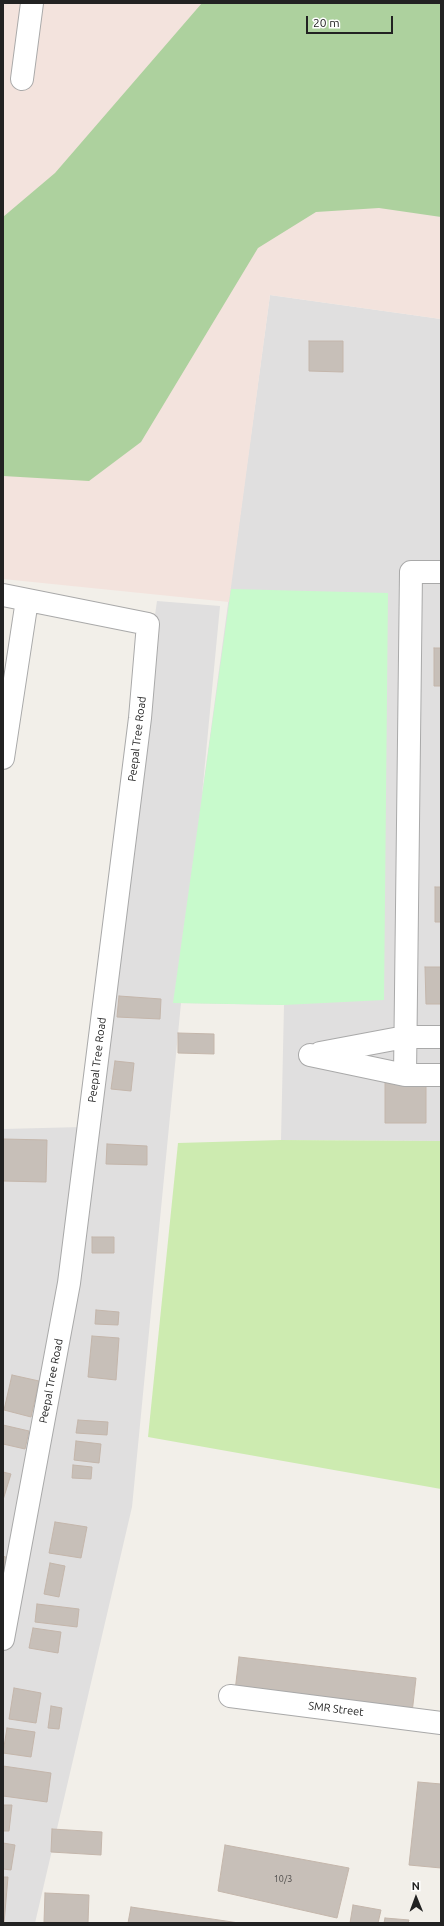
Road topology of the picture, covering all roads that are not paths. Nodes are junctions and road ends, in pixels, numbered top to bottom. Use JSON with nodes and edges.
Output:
{"nodes":[{"id":1,"x":32,"y":3,"type":"edge"},
{"id":2,"x":22,"y":79,"type":"dead end"},
{"id":3,"x":441,"y":572,"type":"edge"},
{"id":4,"x":3,"y":595,"type":"edge"},
{"id":5,"x":27,"y":600,"type":"junction"},
{"id":6,"x":3,"y":758,"type":"edge"},
{"id":7,"x":405,"y":1037,"type":"junction"},
{"id":8,"x":441,"y":1037,"type":"edge"},
{"id":9,"x":405,"y":1074,"type":"junction"},
{"id":10,"x":441,"y":1075,"type":"edge"},
{"id":11,"x":3,"y":1639,"type":"edge"},
{"id":12,"x":230,"y":1696,"type":"dead end"},
{"id":13,"x":441,"y":1723,"type":"edge"}],
"edges":[{"from":1,"to":2,"type":"street"},
{"from":3,"to":7,"type":"street"},
{"from":4,"to":5,"type":"street","name":"Peepal Tree Road"},
{"from":5,"to":6,"type":"street"},
{"from":5,"to":11,"type":"street","name":"Peepal Tree Road"},
{"from":7,"to":8,"type":"street"},
{"from":7,"to":9,"type":"street"},
{"from":7,"to":9,"type":"street"},
{"from":9,"to":10,"type":"street"},
{"from":12,"to":13,"type":"street","name":"SMR Street"}]}
